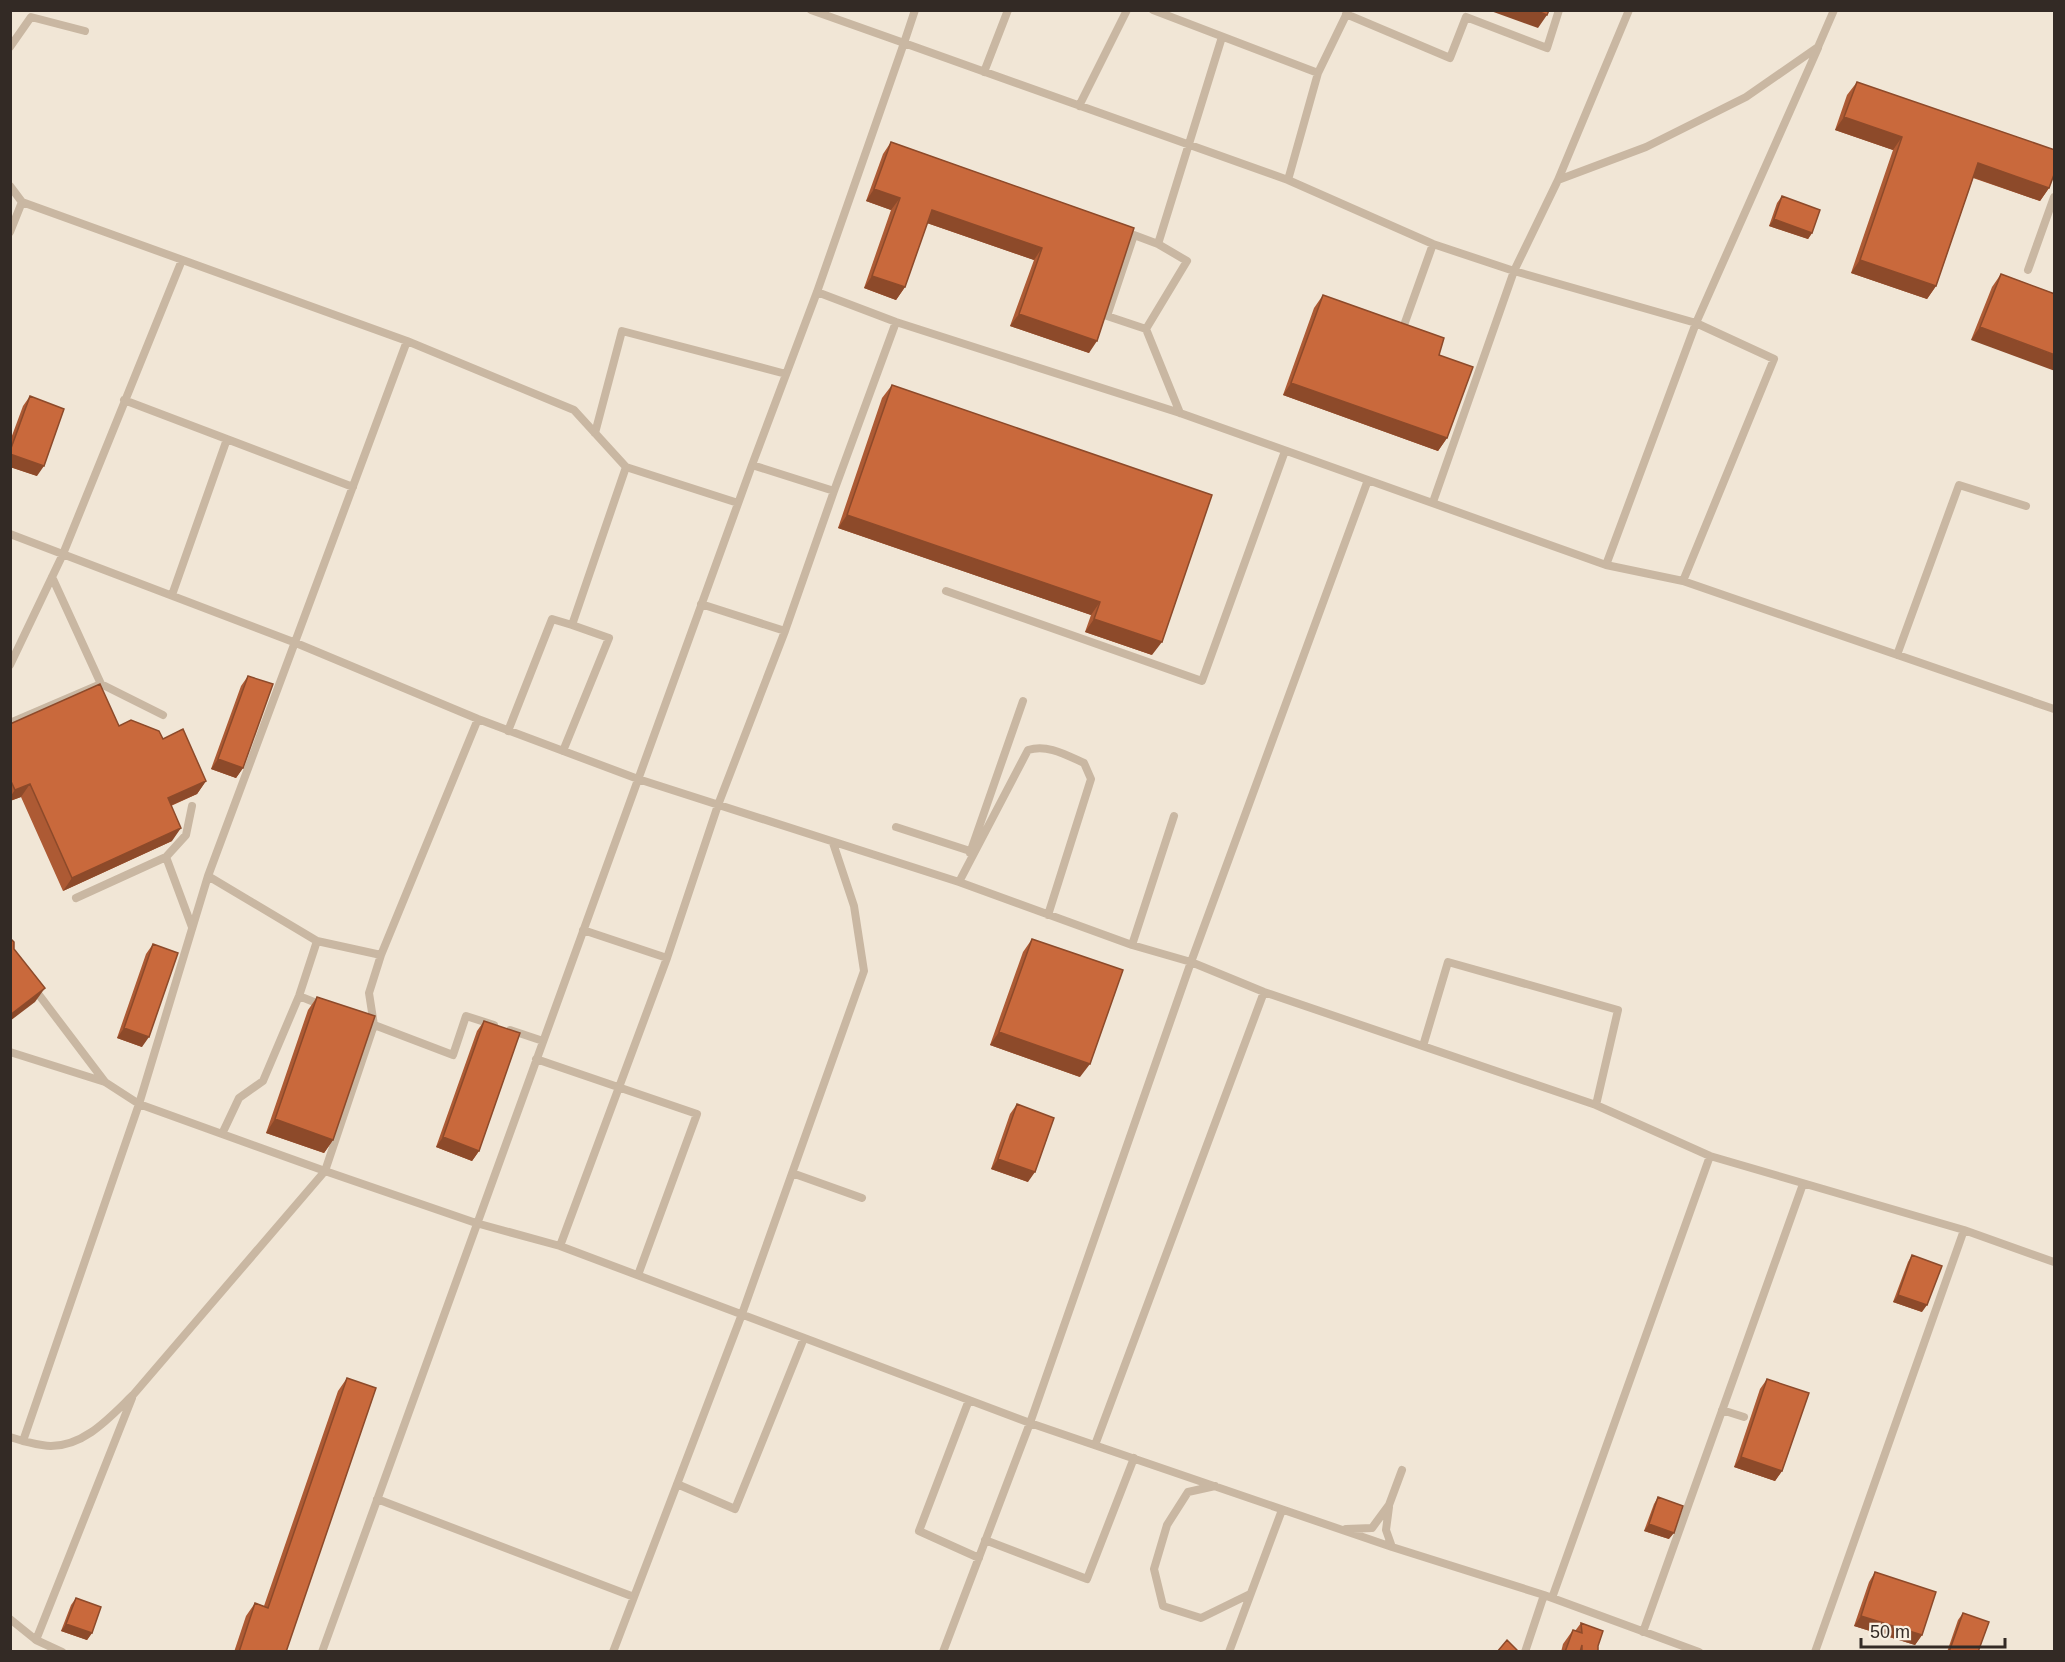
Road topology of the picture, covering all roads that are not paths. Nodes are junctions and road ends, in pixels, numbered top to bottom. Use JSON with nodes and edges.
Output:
{"nodes":[{"id":1,"x":812,"y":10,"type":"edge"},
{"id":2,"x":915,"y":10,"type":"edge"},
{"id":3,"x":1008,"y":10,"type":"edge"},
{"id":4,"x":1127,"y":10,"type":"edge"},
{"id":5,"x":1153,"y":10,"type":"edge"},
{"id":6,"x":1559,"y":10,"type":"edge"},
{"id":7,"x":1834,"y":10,"type":"edge"},
{"id":8,"x":1626,"y":11,"type":"edge"},
{"id":9,"x":1347,"y":12,"type":"edge"},
{"id":10,"x":85,"y":31,"type":"dead end"},
{"id":11,"x":1222,"y":37,"type":"junction"},
{"id":12,"x":904,"y":43,"type":"junction"},
{"id":13,"x":10,"y":47,"type":"edge"},
{"id":14,"x":1818,"y":47,"type":"junction"},
{"id":15,"x":984,"y":72,"type":"junction"},
{"id":16,"x":1318,"y":73,"type":"junction"},
{"id":17,"x":1079,"y":106,"type":"junction"},
{"id":18,"x":1189,"y":145,"type":"junction"},
{"id":19,"x":1288,"y":180,"type":"junction"},
{"id":20,"x":1558,"y":180,"type":"junction"},
{"id":21,"x":10,"y":186,"type":"edge"},
{"id":22,"x":2055,"y":196,"type":"edge"},
{"id":23,"x":22,"y":202,"type":"junction"},
{"id":24,"x":10,"y":232,"type":"edge"},
{"id":25,"x":1158,"y":244,"type":"junction"},
{"id":26,"x":1433,"y":244,"type":"junction"},
{"id":27,"x":182,"y":260,"type":"junction"},
{"id":28,"x":2028,"y":270,"type":"dead end"},
{"id":29,"x":1514,"y":271,"type":"junction"},
{"id":30,"x":817,"y":292,"type":"junction"},
{"id":31,"x":896,"y":322,"type":"junction"},
{"id":32,"x":1696,"y":323,"type":"junction"},
{"id":33,"x":1403,"y":328,"type":"edge"},
{"id":34,"x":1146,"y":329,"type":"junction"},
{"id":35,"x":407,"y":341,"type":"junction"},
{"id":36,"x":786,"y":374,"type":"junction"},
{"id":37,"x":124,"y":400,"type":"junction"},
{"id":38,"x":1180,"y":413,"type":"junction"},
{"id":39,"x":595,"y":433,"type":"junction"},
{"id":40,"x":227,"y":439,"type":"junction"},
{"id":41,"x":1286,"y":451,"type":"junction"},
{"id":42,"x":752,"y":465,"type":"junction"},
{"id":43,"x":626,"y":467,"type":"junction"},
{"id":44,"x":1368,"y":480,"type":"junction"},
{"id":45,"x":353,"y":487,"type":"junction"},
{"id":46,"x":834,"y":491,"type":"junction"},
{"id":47,"x":1432,"y":502,"type":"junction"},
{"id":48,"x":738,"y":503,"type":"junction"},
{"id":49,"x":2026,"y":506,"type":"dead end"},
{"id":50,"x":10,"y":534,"type":"edge"},
{"id":51,"x":63,"y":554,"type":"junction"},
{"id":52,"x":1606,"y":565,"type":"junction"},
{"id":53,"x":52,"y":577,"type":"junction"},
{"id":54,"x":1683,"y":581,"type":"junction"},
{"id":55,"x":946,"y":591,"type":"dead end"},
{"id":56,"x":172,"y":595,"type":"junction"},
{"id":57,"x":701,"y":604,"type":"junction"},
{"id":58,"x":572,"y":625,"type":"junction"},
{"id":59,"x":784,"y":631,"type":"junction"},
{"id":60,"x":296,"y":642,"type":"junction"},
{"id":61,"x":1897,"y":655,"type":"junction"},
{"id":62,"x":10,"y":665,"type":"edge"},
{"id":63,"x":100,"y":684,"type":"junction"},
{"id":64,"x":1023,"y":701,"type":"dead end"},
{"id":65,"x":2055,"y":709,"type":"edge"},
{"id":66,"x":164,"y":715,"type":"dead end"},
{"id":67,"x":478,"y":720,"type":"junction"},
{"id":68,"x":10,"y":723,"type":"edge"},
{"id":69,"x":508,"y":731,"type":"junction"},
{"id":70,"x":563,"y":751,"type":"junction"},
{"id":71,"x":638,"y":779,"type":"junction"},
{"id":72,"x":718,"y":805,"type":"junction"},
{"id":73,"x":192,"y":806,"type":"edge"},
{"id":74,"x":1173,"y":816,"type":"dead end"},
{"id":75,"x":896,"y":828,"type":"dead end"},
{"id":76,"x":833,"y":843,"type":"junction"},
{"id":77,"x":970,"y":851,"type":"junction"},
{"id":78,"x":166,"y":857,"type":"junction"},
{"id":79,"x":208,"y":876,"type":"junction"},
{"id":80,"x":959,"y":882,"type":"junction"},
{"id":81,"x":76,"y":898,"type":"dead end"},
{"id":82,"x":1048,"y":915,"type":"junction"},
{"id":83,"x":192,"y":928,"type":"junction"},
{"id":84,"x":583,"y":930,"type":"junction"},
{"id":85,"x":317,"y":941,"type":"junction"},
{"id":86,"x":1132,"y":945,"type":"junction"},
{"id":87,"x":381,"y":955,"type":"junction"},
{"id":88,"x":667,"y":958,"type":"junction"},
{"id":89,"x":1191,"y":962,"type":"junction"},
{"id":90,"x":25,"y":977,"type":"edge"},
{"id":91,"x":1264,"y":992,"type":"junction"},
{"id":92,"x":299,"y":996,"type":"junction"},
{"id":93,"x":331,"y":1008,"type":"edge"},
{"id":94,"x":363,"y":1021,"type":"edge"},
{"id":95,"x":374,"y":1025,"type":"junction"},
{"id":96,"x":543,"y":1041,"type":"junction"},
{"id":97,"x":1423,"y":1046,"type":"junction"},
{"id":98,"x":10,"y":1052,"type":"edge"},
{"id":99,"x":536,"y":1059,"type":"junction"},
{"id":100,"x":105,"y":1082,"type":"junction"},
{"id":101,"x":619,"y":1087,"type":"junction"},
{"id":102,"x":139,"y":1104,"type":"junction"},
{"id":103,"x":1596,"y":1105,"type":"junction"},
{"id":104,"x":222,"y":1134,"type":"junction"},
{"id":105,"x":1710,"y":1156,"type":"junction"},
{"id":106,"x":326,"y":1171,"type":"junction"},
{"id":107,"x":792,"y":1173,"type":"junction"},
{"id":108,"x":1803,"y":1184,"type":"junction"},
{"id":109,"x":862,"y":1198,"type":"dead end"},
{"id":110,"x":476,"y":1223,"type":"junction"},
{"id":111,"x":1964,"y":1230,"type":"junction"},
{"id":112,"x":560,"y":1246,"type":"junction"},
{"id":113,"x":2055,"y":1262,"type":"edge"},
{"id":114,"x":638,"y":1275,"type":"junction"},
{"id":115,"x":742,"y":1314,"type":"junction"},
{"id":116,"x":804,"y":1338,"type":"junction"},
{"id":117,"x":133,"y":1395,"type":"junction"},
{"id":118,"x":969,"y":1400,"type":"junction"},
{"id":119,"x":1722,"y":1410,"type":"junction"},
{"id":120,"x":1744,"y":1417,"type":"dead end"},
{"id":121,"x":1030,"y":1423,"type":"junction"},
{"id":122,"x":10,"y":1437,"type":"edge"},
{"id":123,"x":23,"y":1441,"type":"junction"},
{"id":124,"x":1095,"y":1445,"type":"junction"},
{"id":125,"x":1134,"y":1458,"type":"junction"},
{"id":126,"x":1402,"y":1470,"type":"dead end"},
{"id":127,"x":677,"y":1484,"type":"junction"},
{"id":128,"x":1215,"y":1486,"type":"junction"},
{"id":129,"x":377,"y":1499,"type":"junction"},
{"id":130,"x":1389,"y":1505,"type":"junction"},
{"id":131,"x":1282,"y":1510,"type":"junction"},
{"id":132,"x":1340,"y":1530,"type":"junction"},
{"id":133,"x":986,"y":1540,"type":"junction"},
{"id":134,"x":1392,"y":1547,"type":"junction"},
{"id":135,"x":979,"y":1558,"type":"junction"},
{"id":136,"x":1250,"y":1594,"type":"junction"},
{"id":137,"x":1548,"y":1596,"type":"junction"},
{"id":138,"x":634,"y":1597,"type":"junction"},
{"id":139,"x":10,"y":1619,"type":"edge"},
{"id":140,"x":1643,"y":1632,"type":"junction"},
{"id":141,"x":36,"y":1640,"type":"junction"},
{"id":142,"x":62,"y":1652,"type":"edge"},
{"id":143,"x":322,"y":1652,"type":"edge"},
{"id":144,"x":613,"y":1652,"type":"edge"},
{"id":145,"x":943,"y":1652,"type":"edge"},
{"id":146,"x":1228,"y":1652,"type":"edge"},
{"id":147,"x":1525,"y":1652,"type":"edge"},
{"id":148,"x":1699,"y":1652,"type":"edge"},
{"id":149,"x":1815,"y":1652,"type":"edge"}],
"edges":[{"from":1,"to":12,"type":"lane"},
{"from":2,"to":12,"type":"lane"},
{"from":3,"to":15,"type":"lane"},
{"from":4,"to":17,"type":"lane"},
{"from":5,"to":11,"type":"lane"},
{"from":6,"to":9,"type":"lane"},
{"from":7,"to":14,"type":"lane"},
{"from":8,"to":20,"type":"lane"},
{"from":9,"to":16,"type":"lane"},
{"from":10,"to":13,"type":"lane"},
{"from":11,"to":16,"type":"lane"},
{"from":11,"to":18,"type":"lane"},
{"from":12,"to":15,"type":"lane"},
{"from":12,"to":30,"type":"lane"},
{"from":14,"to":20,"type":"lane"},
{"from":14,"to":32,"type":"lane"},
{"from":15,"to":17,"type":"lane"},
{"from":16,"to":19,"type":"lane"},
{"from":17,"to":18,"type":"lane"},
{"from":18,"to":19,"type":"lane"},
{"from":18,"to":25,"type":"lane"},
{"from":19,"to":26,"type":"lane"},
{"from":20,"to":29,"type":"lane"},
{"from":21,"to":23,"type":"lane"},
{"from":22,"to":28,"type":"lane"},
{"from":23,"to":24,"type":"lane"},
{"from":23,"to":27,"type":"lane"},
{"from":25,"to":34,"type":"lane"},
{"from":25,"to":34,"type":"lane"},
{"from":26,"to":29,"type":"lane"},
{"from":26,"to":33,"type":"lane"},
{"from":27,"to":35,"type":"lane"},
{"from":27,"to":37,"type":"lane"},
{"from":29,"to":32,"type":"lane"},
{"from":29,"to":47,"type":"lane"},
{"from":30,"to":31,"type":"lane"},
{"from":30,"to":36,"type":"lane"},
{"from":31,"to":38,"type":"lane"},
{"from":31,"to":46,"type":"lane"},
{"from":32,"to":52,"type":"lane"},
{"from":32,"to":54,"type":"lane"},
{"from":34,"to":38,"type":"lane"},
{"from":35,"to":39,"type":"lane"},
{"from":35,"to":45,"type":"lane"},
{"from":36,"to":39,"type":"lane"},
{"from":36,"to":42,"type":"lane"},
{"from":37,"to":40,"type":"lane"},
{"from":37,"to":51,"type":"lane"},
{"from":38,"to":41,"type":"lane"},
{"from":39,"to":43,"type":"lane"},
{"from":40,"to":45,"type":"lane"},
{"from":40,"to":56,"type":"lane"},
{"from":41,"to":44,"type":"lane"},
{"from":41,"to":55,"type":"lane"},
{"from":42,"to":46,"type":"lane"},
{"from":42,"to":48,"type":"lane"},
{"from":43,"to":48,"type":"lane"},
{"from":43,"to":58,"type":"lane"},
{"from":44,"to":47,"type":"lane"},
{"from":44,"to":89,"type":"lane"},
{"from":45,"to":60,"type":"lane"},
{"from":46,"to":59,"type":"lane"},
{"from":47,"to":52,"type":"lane"},
{"from":48,"to":57,"type":"lane"},
{"from":49,"to":61,"type":"lane"},
{"from":50,"to":51,"type":"lane"},
{"from":51,"to":53,"type":"lane"},
{"from":51,"to":56,"type":"lane"},
{"from":52,"to":54,"type":"lane"},
{"from":53,"to":62,"type":"lane"},
{"from":53,"to":63,"type":"lane"},
{"from":54,"to":61,"type":"lane"},
{"from":56,"to":60,"type":"lane"},
{"from":57,"to":59,"type":"lane"},
{"from":57,"to":71,"type":"lane"},
{"from":58,"to":69,"type":"lane"},
{"from":58,"to":70,"type":"lane"},
{"from":59,"to":72,"type":"lane"},
{"from":60,"to":67,"type":"lane"},
{"from":60,"to":79,"type":"lane"},
{"from":61,"to":65,"type":"lane"},
{"from":63,"to":66,"type":"lane"},
{"from":63,"to":68,"type":"lane"},
{"from":64,"to":77,"type":"lane"},
{"from":67,"to":69,"type":"lane"},
{"from":67,"to":87,"type":"lane"},
{"from":69,"to":70,"type":"lane"},
{"from":70,"to":71,"type":"lane"},
{"from":71,"to":72,"type":"lane"},
{"from":71,"to":84,"type":"lane"},
{"from":72,"to":76,"type":"lane"},
{"from":72,"to":88,"type":"lane"},
{"from":73,"to":78,"type":"lane"},
{"from":74,"to":86,"type":"lane"},
{"from":75,"to":77,"type":"lane"},
{"from":76,"to":80,"type":"lane"},
{"from":76,"to":107,"type":"lane"},
{"from":77,"to":80,"type":"lane"},
{"from":78,"to":81,"type":"lane"},
{"from":78,"to":83,"type":"lane"},
{"from":79,"to":83,"type":"lane"},
{"from":79,"to":85,"type":"lane"},
{"from":80,"to":82,"type":"lane"},
{"from":80,"to":82,"type":"lane"},
{"from":82,"to":86,"type":"lane"},
{"from":83,"to":102,"type":"lane"},
{"from":84,"to":88,"type":"lane"},
{"from":84,"to":96,"type":"lane"},
{"from":85,"to":87,"type":"lane"},
{"from":85,"to":92,"type":"lane"},
{"from":86,"to":89,"type":"lane"},
{"from":87,"to":95,"type":"lane"},
{"from":88,"to":101,"type":"lane"},
{"from":89,"to":91,"type":"lane"},
{"from":89,"to":121,"type":"lane"},
{"from":90,"to":100,"type":"lane"},
{"from":91,"to":97,"type":"lane"},
{"from":91,"to":124,"type":"lane"},
{"from":92,"to":93,"type":"lane"},
{"from":92,"to":104,"type":"lane"},
{"from":94,"to":95,"type":"lane"},
{"from":95,"to":96,"type":"lane"},
{"from":95,"to":106,"type":"lane"},
{"from":96,"to":99,"type":"lane"},
{"from":97,"to":103,"type":"lane"},
{"from":97,"to":103,"type":"lane"},
{"from":98,"to":100,"type":"lane"},
{"from":99,"to":101,"type":"lane"},
{"from":99,"to":110,"type":"lane"},
{"from":100,"to":102,"type":"lane"},
{"from":101,"to":112,"type":"lane"},
{"from":101,"to":114,"type":"lane"},
{"from":102,"to":104,"type":"lane"},
{"from":102,"to":123,"type":"lane"},
{"from":103,"to":105,"type":"lane"},
{"from":104,"to":106,"type":"lane"},
{"from":105,"to":108,"type":"lane"},
{"from":105,"to":137,"type":"lane"},
{"from":106,"to":110,"type":"lane"},
{"from":106,"to":117,"type":"lane"},
{"from":107,"to":109,"type":"lane"},
{"from":107,"to":115,"type":"lane"},
{"from":108,"to":111,"type":"lane"},
{"from":108,"to":119,"type":"lane"},
{"from":110,"to":112,"type":"lane"},
{"from":110,"to":129,"type":"lane"},
{"from":111,"to":113,"type":"lane"},
{"from":111,"to":149,"type":"lane"},
{"from":112,"to":114,"type":"lane"},
{"from":114,"to":115,"type":"lane"},
{"from":115,"to":116,"type":"lane"},
{"from":115,"to":127,"type":"lane"},
{"from":116,"to":118,"type":"lane"},
{"from":116,"to":127,"type":"lane"},
{"from":117,"to":123,"type":"lane"},
{"from":117,"to":141,"type":"lane"},
{"from":118,"to":121,"type":"lane"},
{"from":118,"to":135,"type":"lane"},
{"from":119,"to":120,"type":"lane"},
{"from":119,"to":140,"type":"lane"},
{"from":121,"to":124,"type":"lane"},
{"from":121,"to":133,"type":"lane"},
{"from":122,"to":123,"type":"lane"},
{"from":124,"to":125,"type":"lane"},
{"from":125,"to":128,"type":"lane"},
{"from":125,"to":133,"type":"lane"},
{"from":126,"to":130,"type":"lane"},
{"from":127,"to":138,"type":"lane"},
{"from":128,"to":131,"type":"lane"},
{"from":128,"to":136,"type":"lane"},
{"from":129,"to":138,"type":"lane"},
{"from":129,"to":143,"type":"lane"},
{"from":130,"to":132,"type":"lane"},
{"from":130,"to":134,"type":"lane"},
{"from":131,"to":132,"type":"lane"},
{"from":131,"to":136,"type":"lane"},
{"from":132,"to":134,"type":"lane"},
{"from":133,"to":135,"type":"lane"},
{"from":134,"to":137,"type":"lane"},
{"from":135,"to":145,"type":"lane"},
{"from":136,"to":146,"type":"lane"},
{"from":137,"to":140,"type":"lane"},
{"from":137,"to":147,"type":"lane"},
{"from":138,"to":144,"type":"lane"},
{"from":139,"to":141,"type":"lane"},
{"from":140,"to":148,"type":"lane"},
{"from":141,"to":142,"type":"lane"}]}
